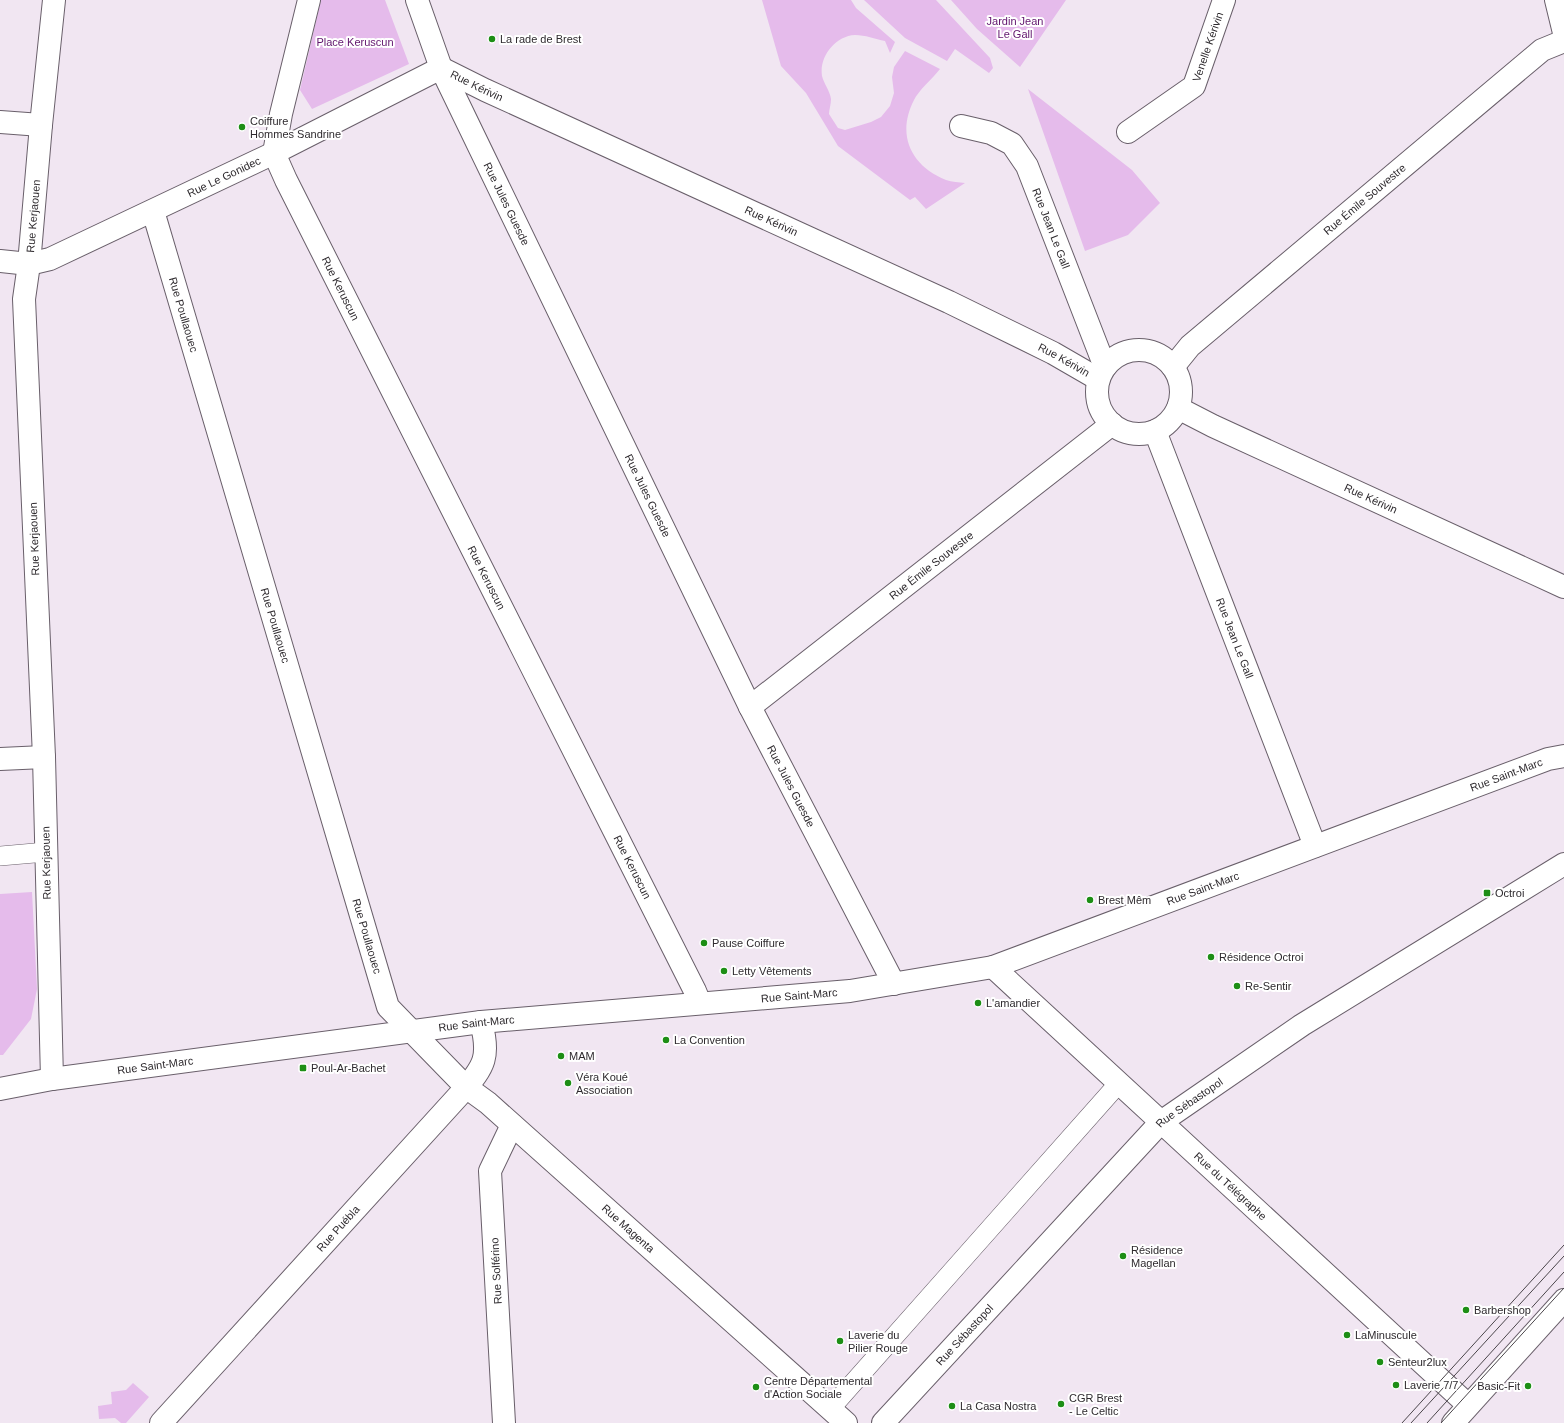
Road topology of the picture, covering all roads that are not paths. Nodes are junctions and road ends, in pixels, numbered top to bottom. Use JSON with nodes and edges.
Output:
{"nodes":[{"id":1,"x":54,"y":0,"type":"edge"},
{"id":2,"x":308,"y":0,"type":"edge"},
{"id":3,"x":1224,"y":0,"type":"edge"},
{"id":4,"x":1556,"y":0,"type":"edge"},
{"id":5,"x":422,"y":1,"type":"edge"},
{"id":6,"x":1564,"y":33,"type":"edge"},
{"id":7,"x":1564,"y":41,"type":"edge"},
{"id":8,"x":441,"y":68,"type":"junction"},
{"id":9,"x":0,"y":122,"type":"edge"},
{"id":10,"x":41,"y":125,"type":"junction"},
{"id":11,"x":961,"y":126,"type":"dead end"},
{"id":12,"x":1128,"y":132,"type":"dead end"},
{"id":13,"x":274,"y":153,"type":"junction"},
{"id":14,"x":153,"y":210,"type":"junction"},
{"id":15,"x":0,"y":261,"type":"edge"},
{"id":16,"x":29,"y":264,"type":"junction"},
{"id":17,"x":1173,"y":367,"type":"junction"},
{"id":18,"x":1102,"y":373,"type":"junction"},
{"id":19,"x":1178,"y":408,"type":"junction"},
{"id":20,"x":1112,"y":424,"type":"junction"},
{"id":21,"x":1154,"y":431,"type":"junction"},
{"id":22,"x":1564,"y":587,"type":"edge"},
{"id":23,"x":750,"y":707,"type":"junction"},
{"id":24,"x":1564,"y":756,"type":"edge"},
{"id":25,"x":44,"y":757,"type":"junction"},
{"id":26,"x":0,"y":759,"type":"edge"},
{"id":27,"x":1315,"y":846,"type":"junction"},
{"id":28,"x":46,"y":852,"type":"junction"},
{"id":29,"x":0,"y":856,"type":"edge"},
{"id":30,"x":1564,"y":864,"type":"edge"},
{"id":31,"x":993,"y":967,"type":"junction"},
{"id":32,"x":894,"y":984,"type":"junction"},
{"id":33,"x":700,"y":1003,"type":"junction"},
{"id":34,"x":481,"y":1022,"type":"junction"},
{"id":35,"x":413,"y":1032,"type":"junction"},
{"id":36,"x":52,"y":1079,"type":"junction"},
{"id":37,"x":1119,"y":1083,"type":"junction"},
{"id":38,"x":466,"y":1087,"type":"junction"},
{"id":39,"x":0,"y":1089,"type":"edge"},
{"id":40,"x":1162,"y":1122,"type":"junction"},
{"id":41,"x":512,"y":1125,"type":"junction"},
{"id":42,"x":1564,"y":1300,"type":"edge"},
{"id":43,"x":1468,"y":1405,"type":"junction"},
{"id":44,"x":838,"y":1416,"type":"edge"},
{"id":45,"x":161,"y":1423,"type":"edge"},
{"id":46,"x":504,"y":1423,"type":"edge"},
{"id":47,"x":883,"y":1423,"type":"edge"},
{"id":48,"x":1453,"y":1423,"type":"edge"}],
"edges":[{"from":1,"to":10,"type":"street","name":"Rue Kerjaouen"},
{"from":2,"to":13,"type":"street"},
{"from":3,"to":12,"type":"street","name":"Venelle Kérivin"},
{"from":4,"to":6,"type":"street"},
{"from":5,"to":8,"type":"street","name":"Rue Jules Guesde"},
{"from":7,"to":17,"type":"street","name":"Rue Émile Souvestre"},
{"from":8,"to":13,"type":"street","name":"Rue Le Gonidec"},
{"from":8,"to":18,"type":"street","name":"Rue Kérivin"},
{"from":8,"to":23,"type":"street","name":"Rue Jules Guesde"},
{"from":9,"to":10,"type":"street"},
{"from":10,"to":16,"type":"street","name":"Rue Kerjaouen"},
{"from":11,"to":18,"type":"street","name":"Rue Jean Le Gall"},
{"from":13,"to":14,"type":"street","name":"Rue Le Gonidec"},
{"from":13,"to":33,"type":"street","name":"Rue Keruscun"},
{"from":14,"to":16,"type":"street","name":"Rue Le Gonidec"},
{"from":14,"to":35,"type":"street","name":"Rue Poullaouec"},
{"from":15,"to":16,"type":"street","name":"Rue Le Gonidec"},
{"from":16,"to":25,"type":"street","name":"Rue Kerjaouen"},
{"from":17,"to":18,"type":"street"},
{"from":17,"to":19,"type":"street"},
{"from":18,"to":20,"type":"street"},
{"from":19,"to":21,"type":"street"},
{"from":19,"to":22,"type":"street","name":"Rue Kérivin"},
{"from":20,"to":21,"type":"street"},
{"from":20,"to":23,"type":"street","name":"Rue Émile Souvestre"},
{"from":21,"to":27,"type":"street","name":"Rue Jean Le Gall"},
{"from":23,"to":32,"type":"street","name":"Rue Jules Guesde"},
{"from":24,"to":27,"type":"street","name":"Rue Saint-Marc"},
{"from":25,"to":26,"type":"street"},
{"from":25,"to":28,"type":"street","name":"Rue Kerjaouen"},
{"from":27,"to":31,"type":"street","name":"Rue Saint-Marc"},
{"from":28,"to":29,"type":"lane"},
{"from":28,"to":36,"type":"street","name":"Rue Kerjaouen"},
{"from":30,"to":40,"type":"street","name":"Rue Sébastopol"},
{"from":31,"to":32,"type":"street","name":"Rue Saint-Marc"},
{"from":31,"to":37,"type":"street","name":"Rue du Télégraphe"},
{"from":32,"to":33,"type":"street","name":"Rue Saint-Marc"},
{"from":33,"to":34,"type":"street","name":"Rue Saint-Marc"},
{"from":34,"to":35,"type":"street","name":"Rue Saint-Marc"},
{"from":34,"to":38,"type":"street","name":"Rue Puébla"},
{"from":35,"to":36,"type":"street","name":"Rue Saint-Marc"},
{"from":35,"to":38,"type":"street","name":"Rue Magenta"},
{"from":36,"to":39,"type":"street","name":"Rue Saint-Marc"},
{"from":37,"to":40,"type":"street","name":"Rue du Télégraphe"},
{"from":37,"to":44,"type":"lane"},
{"from":38,"to":41,"type":"street","name":"Rue Magenta"},
{"from":38,"to":45,"type":"street","name":"Rue Puébla"},
{"from":40,"to":43,"type":"street","name":"Rue du Télégraphe"},
{"from":40,"to":47,"type":"street","name":"Rue Sébastopol"},
{"from":41,"to":44,"type":"street","name":"Rue Magenta"},
{"from":41,"to":46,"type":"street","name":"Rue Solférino"},
{"from":42,"to":43,"type":"street"},
{"from":43,"to":48,"type":"street"}]}
